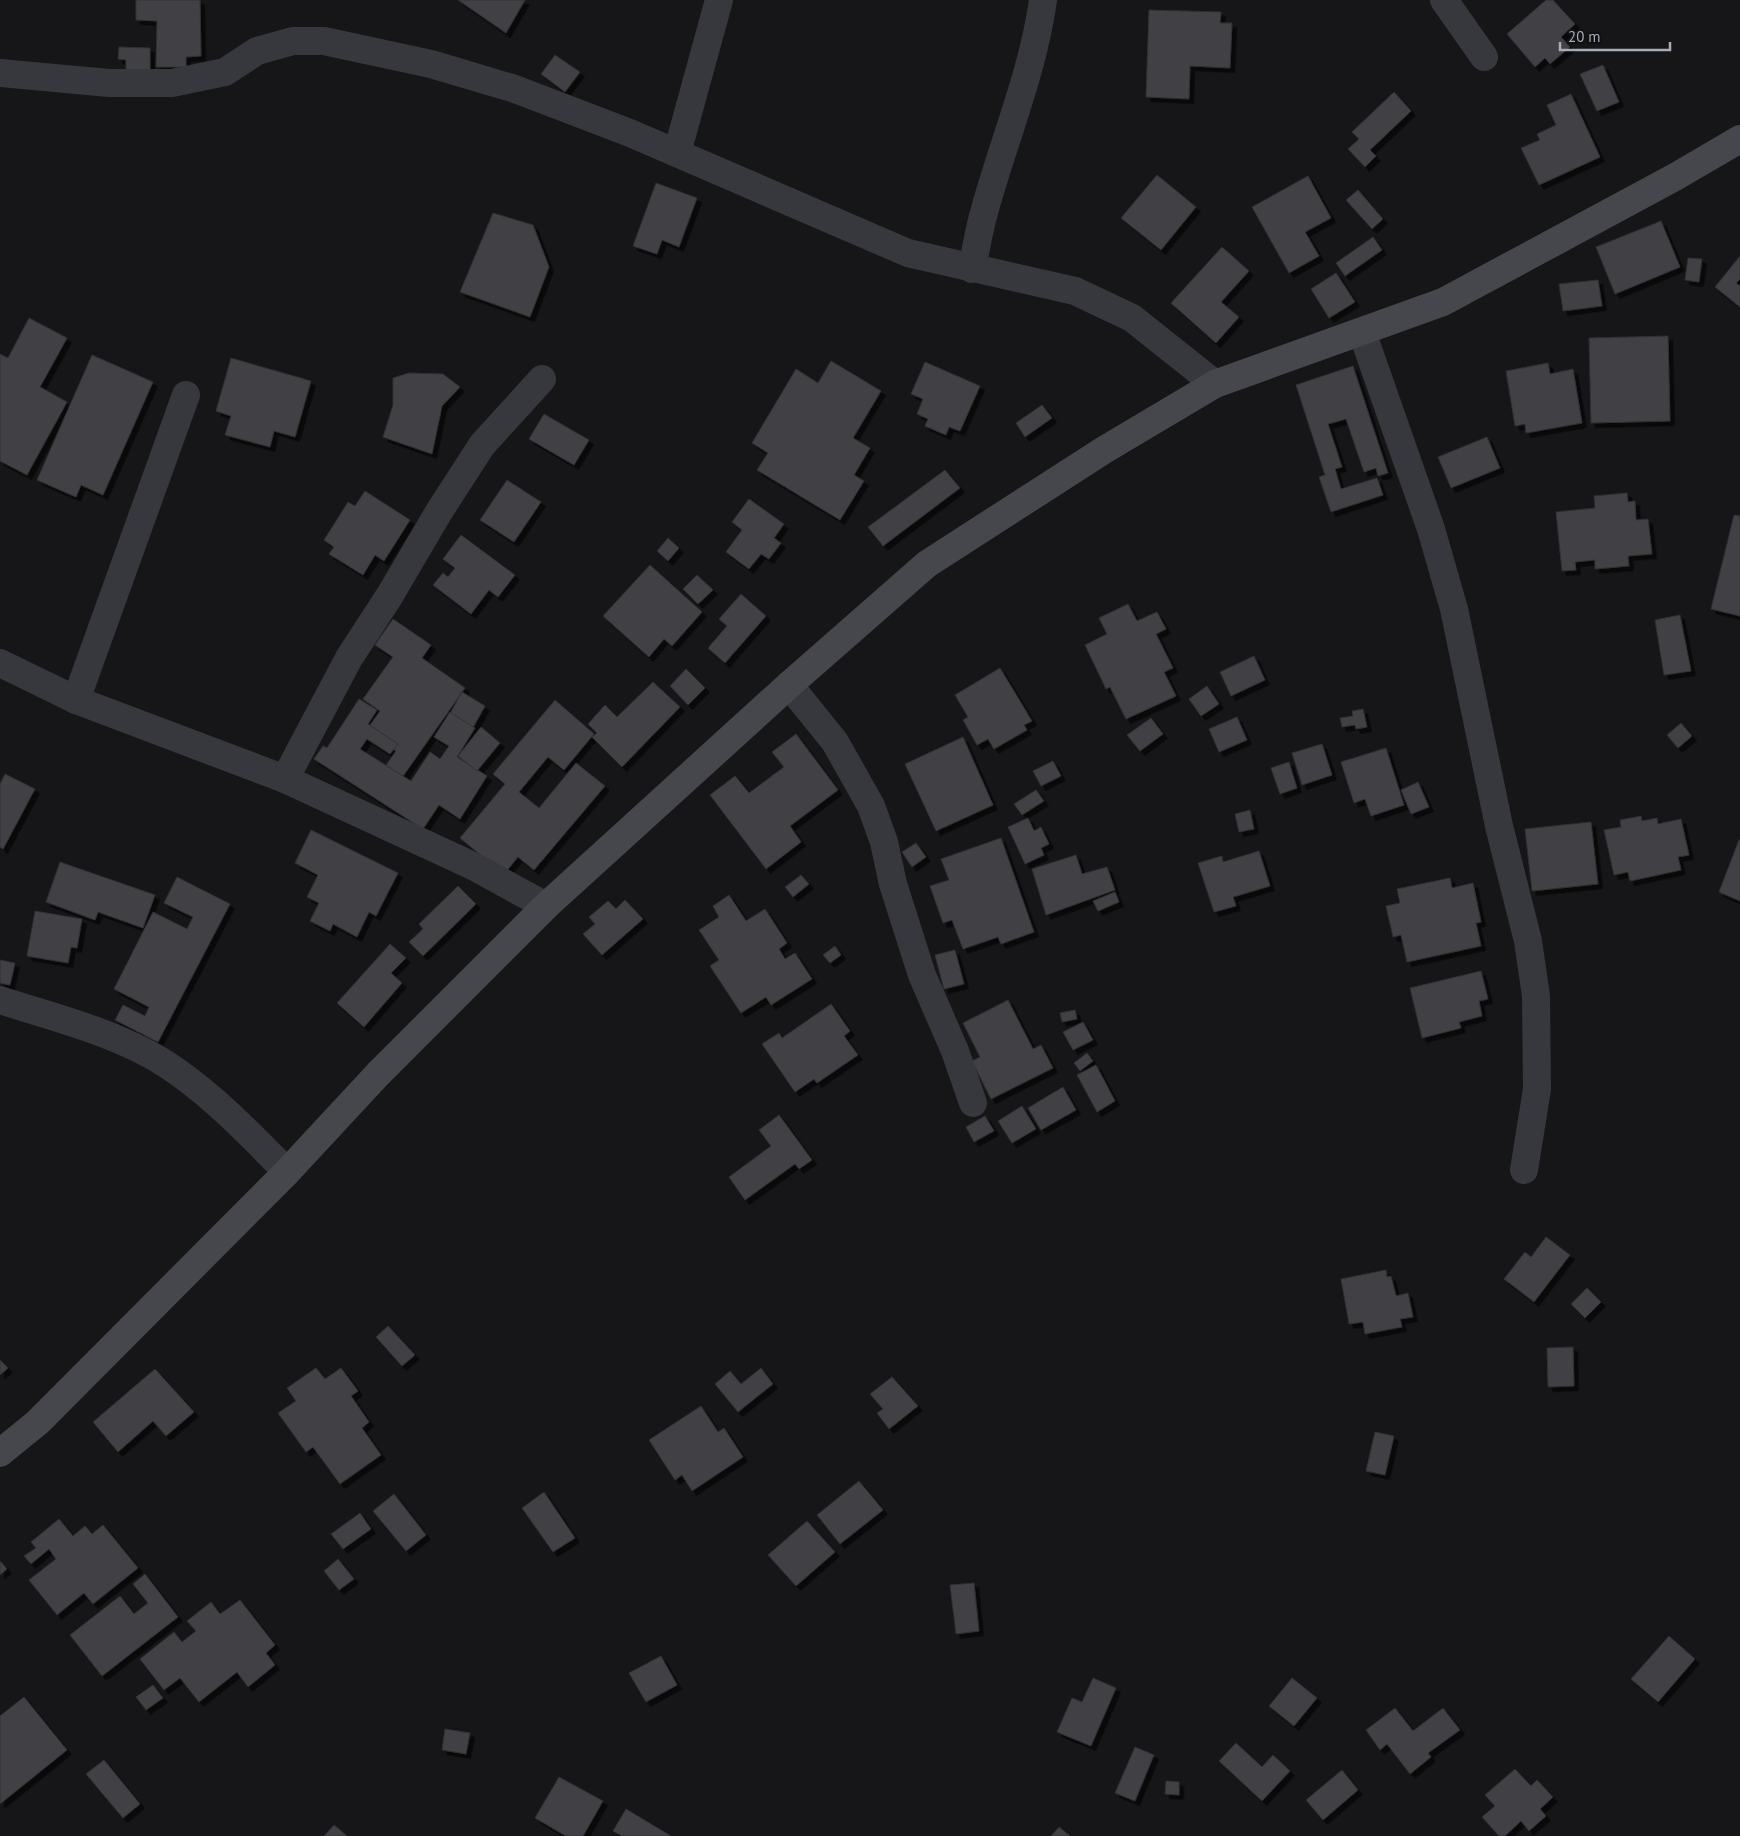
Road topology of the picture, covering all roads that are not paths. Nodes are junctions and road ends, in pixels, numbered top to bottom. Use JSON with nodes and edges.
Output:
{"nodes":[{"id":1,"x":720,"y":0,"type":"edge"},
{"id":2,"x":1043,"y":0,"type":"edge"},
{"id":3,"x":1444,"y":0,"type":"edge"},
{"id":4,"x":1484,"y":57,"type":"dead end"},
{"id":5,"x":0,"y":73,"type":"edge"},
{"id":6,"x":1740,"y":139,"type":"edge"},
{"id":7,"x":677,"y":153,"type":"junction"},
{"id":8,"x":972,"y":269,"type":"junction"},
{"id":9,"x":1362,"y":332,"type":"junction"},
{"id":10,"x":542,"y":378,"type":"dead end"},
{"id":11,"x":1215,"y":384,"type":"junction"},
{"id":12,"x":186,"y":395,"type":"dead end"},
{"id":13,"x":0,"y":664,"type":"edge"},
{"id":14,"x":789,"y":685,"type":"junction"},
{"id":15,"x":76,"y":700,"type":"junction"},
{"id":16,"x":285,"y":779,"type":"junction"},
{"id":17,"x":546,"y":906,"type":"junction"},
{"id":18,"x":0,"y":1000,"type":"edge"},
{"id":19,"x":973,"y":1103,"type":"dead end"},
{"id":20,"x":1524,"y":1170,"type":"dead end"},
{"id":21,"x":287,"y":1172,"type":"junction"},
{"id":22,"x":0,"y":1452,"type":"edge"}],
"edges":[{"from":1,"to":7,"type":"street"},
{"from":2,"to":8,"type":"street"},
{"from":3,"to":4,"type":"street"},
{"from":5,"to":7,"type":"street"},
{"from":6,"to":9,"type":"street"},
{"from":7,"to":8,"type":"street"},
{"from":8,"to":11,"type":"street"},
{"from":9,"to":11,"type":"street"},
{"from":9,"to":20,"type":"street"},
{"from":10,"to":16,"type":"street"},
{"from":11,"to":14,"type":"street"},
{"from":12,"to":15,"type":"street"},
{"from":13,"to":15,"type":"street"},
{"from":14,"to":17,"type":"street"},
{"from":14,"to":19,"type":"street"},
{"from":15,"to":16,"type":"street"},
{"from":16,"to":17,"type":"street"},
{"from":17,"to":21,"type":"street"},
{"from":18,"to":21,"type":"street"},
{"from":21,"to":22,"type":"street"}]}
